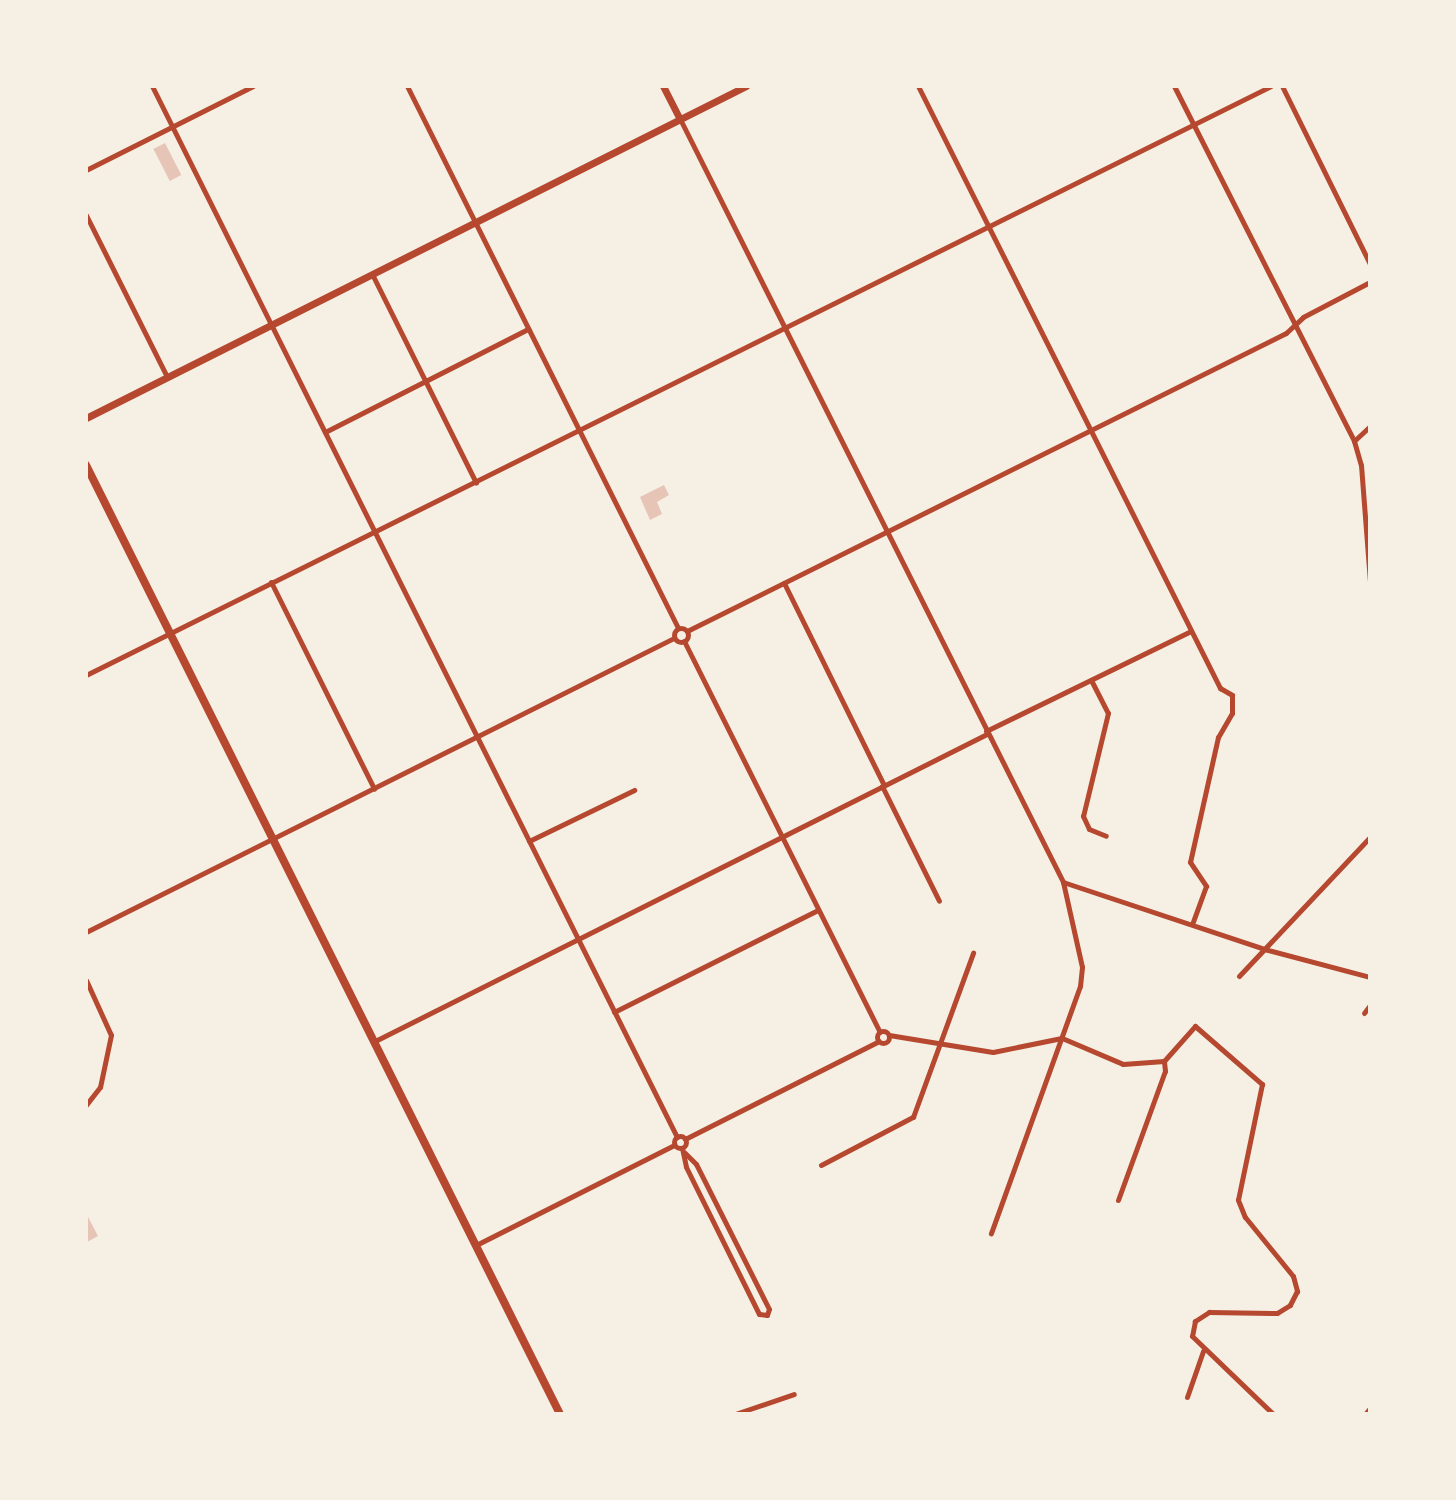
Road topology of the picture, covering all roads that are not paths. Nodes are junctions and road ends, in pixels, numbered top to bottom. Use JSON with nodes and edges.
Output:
{"nodes":[{"id":1,"x":152,"y":86,"type":"edge"},
{"id":2,"x":253,"y":86,"type":"edge"},
{"id":3,"x":407,"y":86,"type":"edge"},
{"id":4,"x":663,"y":86,"type":"edge"},
{"id":5,"x":746,"y":86,"type":"edge"},
{"id":6,"x":918,"y":86,"type":"edge"},
{"id":7,"x":1174,"y":86,"type":"edge"},
{"id":8,"x":1271,"y":86,"type":"edge"},
{"id":9,"x":1282,"y":86,"type":"edge"},
{"id":10,"x":680,"y":119,"type":"junction"},
{"id":11,"x":171,"y":125,"type":"junction"},
{"id":12,"x":1193,"y":125,"type":"junction"},
{"id":13,"x":86,"y":170,"type":"edge"},
{"id":14,"x":86,"y":215,"type":"edge"},
{"id":15,"x":475,"y":222,"type":"junction"},
{"id":16,"x":988,"y":227,"type":"junction"},
{"id":17,"x":1370,"y":264,"type":"edge"},
{"id":18,"x":372,"y":274,"type":"junction"},
{"id":19,"x":1370,"y":282,"type":"edge"},
{"id":20,"x":271,"y":325,"type":"junction"},
{"id":21,"x":1295,"y":325,"type":"junction"},
{"id":22,"x":528,"y":329,"type":"junction"},
{"id":23,"x":784,"y":330,"type":"junction"},
{"id":24,"x":168,"y":378,"type":"junction"},
{"id":25,"x":425,"y":381,"type":"junction"},
{"id":26,"x":86,"y":418,"type":"edge"},
{"id":27,"x":1370,"y":426,"type":"edge"},
{"id":28,"x":579,"y":431,"type":"junction"},
{"id":29,"x":1091,"y":431,"type":"junction"},
{"id":30,"x":325,"y":432,"type":"junction"},
{"id":31,"x":1354,"y":441,"type":"junction"},
{"id":32,"x":86,"y":465,"type":"edge"},
{"id":33,"x":476,"y":483,"type":"junction"},
{"id":34,"x":374,"y":532,"type":"junction"},
{"id":35,"x":886,"y":533,"type":"junction"},
{"id":36,"x":1370,"y":581,"type":"edge"},
{"id":37,"x":271,"y":582,"type":"junction"},
{"id":38,"x":784,"y":583,"type":"junction"},
{"id":39,"x":678,"y":628,"type":"junction"},
{"id":40,"x":687,"y":631,"type":"junction"},
{"id":41,"x":1191,"y":631,"type":"junction"},
{"id":42,"x":169,"y":632,"type":"junction"},
{"id":43,"x":674,"y":638,"type":"junction"},
{"id":44,"x":684,"y":641,"type":"junction"},
{"id":45,"x":86,"y":675,"type":"edge"},
{"id":46,"x":1091,"y":680,"type":"junction"},
{"id":47,"x":987,"y":733,"type":"junction"},
{"id":48,"x":477,"y":736,"type":"junction"},
{"id":49,"x":883,"y":786,"type":"junction"},
{"id":50,"x":374,"y":789,"type":"junction"},
{"id":51,"x":634,"y":790,"type":"dead end"},
{"id":52,"x":1106,"y":836,"type":"dead end"},
{"id":53,"x":1370,"y":837,"type":"edge"},
{"id":54,"x":273,"y":839,"type":"junction"},
{"id":55,"x":780,"y":839,"type":"junction"},
{"id":56,"x":529,"y":841,"type":"junction"},
{"id":57,"x":1063,"y":882,"type":"junction"},
{"id":58,"x":939,"y":901,"type":"dead end"},
{"id":59,"x":818,"y":910,"type":"junction"},
{"id":60,"x":1193,"y":922,"type":"junction"},
{"id":61,"x":86,"y":932,"type":"edge"},
{"id":62,"x":578,"y":940,"type":"junction"},
{"id":63,"x":1264,"y":949,"type":"junction"},
{"id":64,"x":973,"y":953,"type":"dead end"},
{"id":65,"x":1239,"y":976,"type":"dead end"},
{"id":66,"x":1370,"y":977,"type":"edge"},
{"id":67,"x":86,"y":980,"type":"edge"},
{"id":68,"x":1370,"y":1005,"type":"edge"},
{"id":69,"x":614,"y":1012,"type":"junction"},
{"id":70,"x":1364,"y":1013,"type":"dead end"},
{"id":71,"x":880,"y":1032,"type":"junction"},
{"id":72,"x":889,"y":1035,"type":"junction"},
{"id":73,"x":1062,"y":1038,"type":"junction"},
{"id":74,"x":943,"y":1040,"type":"junction"},
{"id":75,"x":879,"y":1041,"type":"junction"},
{"id":76,"x":374,"y":1042,"type":"junction"},
{"id":77,"x":1164,"y":1061,"type":"junction"},
{"id":78,"x":86,"y":1105,"type":"edge"},
{"id":79,"x":677,"y":1137,"type":"junction"},
{"id":80,"x":685,"y":1139,"type":"junction"},
{"id":81,"x":674,"y":1145,"type":"junction"},
{"id":82,"x":684,"y":1150,"type":"junction"},
{"id":83,"x":821,"y":1165,"type":"dead end"},
{"id":84,"x":1118,"y":1200,"type":"dead end"},
{"id":85,"x":991,"y":1233,"type":"dead end"},
{"id":86,"x":476,"y":1245,"type":"junction"},
{"id":87,"x":1203,"y":1351,"type":"junction"},
{"id":88,"x":794,"y":1394,"type":"dead end"},
{"id":89,"x":1187,"y":1397,"type":"dead end"},
{"id":90,"x":1370,"y":1408,"type":"edge"},
{"id":91,"x":560,"y":1414,"type":"edge"},
{"id":92,"x":735,"y":1414,"type":"edge"},
{"id":93,"x":1273,"y":1414,"type":"edge"},
{"id":94,"x":1365,"y":1414,"type":"edge"}],
"edges":[{"from":1,"to":11,"type":"street"},
{"from":2,"to":11,"type":"street"},
{"from":3,"to":15,"type":"street"},
{"from":4,"to":10,"type":"street"},
{"from":5,"to":10,"type":"street"},
{"from":6,"to":16,"type":"street"},
{"from":7,"to":12,"type":"street"},
{"from":8,"to":12,"type":"street"},
{"from":9,"to":17,"type":"street"},
{"from":10,"to":15,"type":"street"},
{"from":10,"to":23,"type":"street"},
{"from":11,"to":13,"type":"street"},
{"from":11,"to":20,"type":"street"},
{"from":12,"to":16,"type":"street"},
{"from":12,"to":21,"type":"street"},
{"from":14,"to":24,"type":"street"},
{"from":15,"to":18,"type":"street"},
{"from":15,"to":22,"type":"street"},
{"from":16,"to":23,"type":"street"},
{"from":16,"to":29,"type":"street"},
{"from":18,"to":20,"type":"street"},
{"from":18,"to":25,"type":"street"},
{"from":19,"to":21,"type":"street"},
{"from":20,"to":24,"type":"street"},
{"from":20,"to":30,"type":"street"},
{"from":21,"to":29,"type":"street"},
{"from":21,"to":31,"type":"street"},
{"from":22,"to":25,"type":"street"},
{"from":22,"to":28,"type":"street"},
{"from":23,"to":28,"type":"street"},
{"from":23,"to":35,"type":"street"},
{"from":24,"to":26,"type":"street"},
{"from":25,"to":30,"type":"street"},
{"from":25,"to":33,"type":"street"},
{"from":27,"to":31,"type":"street"},
{"from":28,"to":33,"type":"street"},
{"from":28,"to":39,"type":"street"},
{"from":29,"to":35,"type":"street"},
{"from":29,"to":41,"type":"street"},
{"from":30,"to":34,"type":"street"},
{"from":31,"to":36,"type":"street"},
{"from":32,"to":42,"type":"main road"},
{"from":33,"to":34,"type":"street"},
{"from":34,"to":37,"type":"street"},
{"from":34,"to":48,"type":"street"},
{"from":35,"to":38,"type":"street"},
{"from":35,"to":47,"type":"street"},
{"from":37,"to":42,"type":"street"},
{"from":37,"to":50,"type":"street"},
{"from":38,"to":40,"type":"street"},
{"from":38,"to":49,"type":"street"},
{"from":39,"to":40,"type":"street"},
{"from":39,"to":43,"type":"street"},
{"from":40,"to":44,"type":"street"},
{"from":41,"to":46,"type":"street"},
{"from":41,"to":60,"type":"street"},
{"from":42,"to":45,"type":"street"},
{"from":42,"to":54,"type":"main road"},
{"from":43,"to":44,"type":"street"},
{"from":43,"to":48,"type":"street"},
{"from":44,"to":55,"type":"street"},
{"from":46,"to":47,"type":"street"},
{"from":46,"to":52,"type":"street"},
{"from":47,"to":49,"type":"street"},
{"from":47,"to":57,"type":"street"},
{"from":48,"to":50,"type":"street"},
{"from":48,"to":56,"type":"street"},
{"from":49,"to":55,"type":"street"},
{"from":49,"to":58,"type":"street"},
{"from":50,"to":54,"type":"street"},
{"from":51,"to":56,"type":"street"},
{"from":53,"to":63,"type":"street"},
{"from":54,"to":61,"type":"street"},
{"from":54,"to":76,"type":"main road"},
{"from":55,"to":59,"type":"street"},
{"from":55,"to":62,"type":"street"},
{"from":56,"to":62,"type":"street"},
{"from":57,"to":60,"type":"street"},
{"from":57,"to":73,"type":"street"},
{"from":59,"to":69,"type":"street"},
{"from":59,"to":71,"type":"street"},
{"from":60,"to":63,"type":"street"},
{"from":62,"to":69,"type":"street"},
{"from":62,"to":76,"type":"street"},
{"from":63,"to":65,"type":"street"},
{"from":63,"to":66,"type":"street"},
{"from":64,"to":74,"type":"street"},
{"from":67,"to":78,"type":"street"},
{"from":68,"to":70,"type":"street"},
{"from":69,"to":79,"type":"street"},
{"from":71,"to":72,"type":"street"},
{"from":71,"to":75,"type":"street"},
{"from":72,"to":74,"type":"street"},
{"from":72,"to":75,"type":"street"},
{"from":73,"to":74,"type":"street"},
{"from":73,"to":77,"type":"street"},
{"from":73,"to":85,"type":"street"},
{"from":74,"to":83,"type":"street"},
{"from":75,"to":80,"type":"street"},
{"from":76,"to":86,"type":"main road"},
{"from":77,"to":84,"type":"street"},
{"from":77,"to":87,"type":"street"},
{"from":79,"to":80,"type":"street"},
{"from":79,"to":81,"type":"street"},
{"from":80,"to":82,"type":"street"},
{"from":81,"to":82,"type":"street"},
{"from":81,"to":86,"type":"street"},
{"from":82,"to":82,"type":"street"},
{"from":86,"to":91,"type":"main road"},
{"from":87,"to":89,"type":"street"},
{"from":87,"to":93,"type":"street"},
{"from":88,"to":92,"type":"street"},
{"from":90,"to":94,"type":"street"}]}
